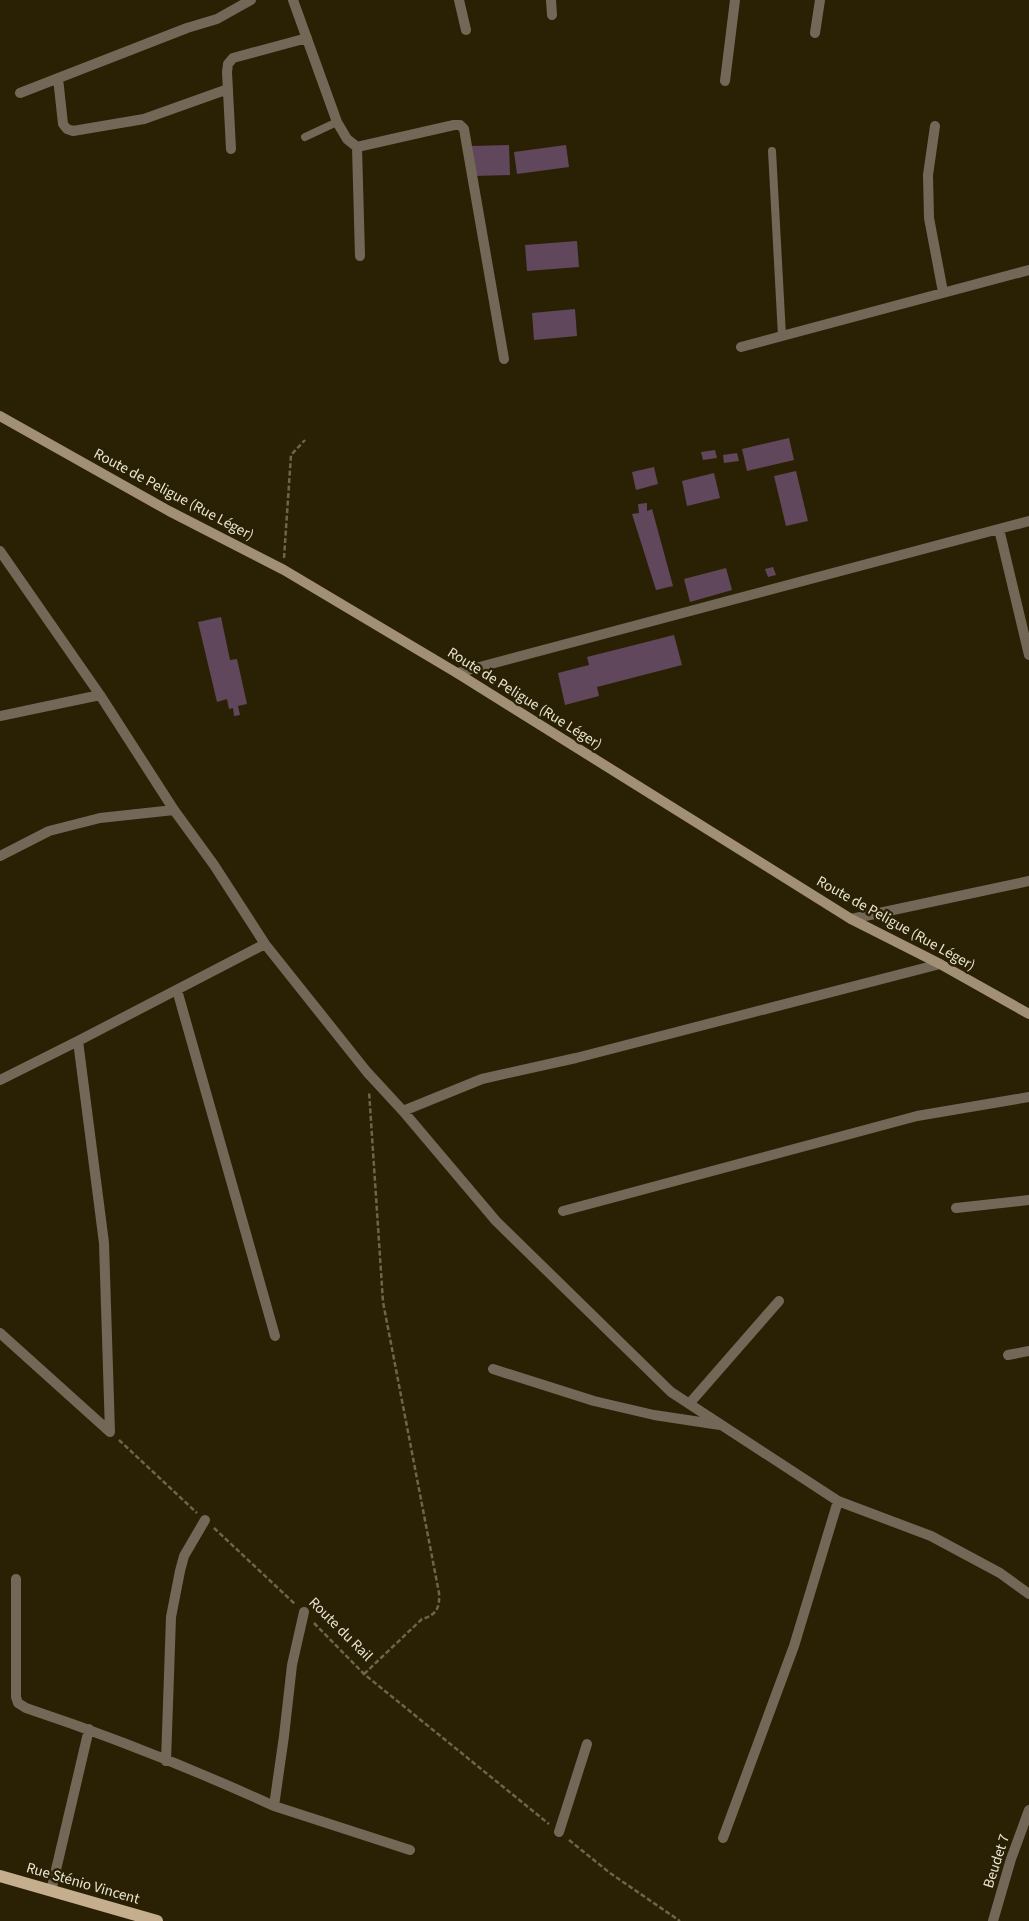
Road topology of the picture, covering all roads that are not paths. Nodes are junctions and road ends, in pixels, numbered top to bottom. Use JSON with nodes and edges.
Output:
{"nodes":[{"id":1,"x":251,"y":0,"type":"edge"},
{"id":2,"x":293,"y":0,"type":"edge"},
{"id":3,"x":459,"y":0,"type":"edge"},
{"id":4,"x":552,"y":0,"type":"edge"},
{"id":5,"x":735,"y":0,"type":"edge"},
{"id":6,"x":820,"y":0,"type":"edge"},
{"id":7,"x":552,"y":15,"type":"dead end"},
{"id":8,"x":466,"y":30,"type":"dead end"},
{"id":9,"x":815,"y":33,"type":"dead end"},
{"id":10,"x":307,"y":38,"type":"junction"},
{"id":11,"x":58,"y":78,"type":"junction"},
{"id":12,"x":725,"y":81,"type":"dead end"},
{"id":13,"x":228,"y":89,"type":"junction"},
{"id":14,"x":20,"y":93,"type":"dead end"},
{"id":15,"x":337,"y":122,"type":"junction"},
{"id":16,"x":935,"y":126,"type":"dead end"},
{"id":17,"x":305,"y":137,"type":"dead end"},
{"id":18,"x":357,"y":147,"type":"junction"},
{"id":19,"x":231,"y":149,"type":"dead end"},
{"id":20,"x":772,"y":151,"type":"dead end"},
{"id":21,"x":360,"y":256,"type":"dead end"},
{"id":22,"x":1029,"y":270,"type":"edge"},
{"id":23,"x":943,"y":292,"type":"junction"},
{"id":24,"x":782,"y":336,"type":"junction"},
{"id":25,"x":741,"y":347,"type":"dead end"},
{"id":26,"x":504,"y":359,"type":"dead end"},
{"id":27,"x":0,"y":416,"type":"edge"},
{"id":28,"x":1029,"y":522,"type":"edge"},
{"id":29,"x":999,"y":529,"type":"junction"},
{"id":30,"x":0,"y":551,"type":"edge"},
{"id":31,"x":1029,"y":655,"type":"edge"},
{"id":32,"x":457,"y":673,"type":"junction"},
{"id":33,"x":100,"y":694,"type":"junction"},
{"id":34,"x":0,"y":716,"type":"edge"},
{"id":35,"x":174,"y":810,"type":"junction"},
{"id":36,"x":0,"y":856,"type":"edge"},
{"id":37,"x":1029,"y":881,"type":"edge"},
{"id":38,"x":851,"y":919,"type":"junction"},
{"id":39,"x":265,"y":944,"type":"junction"},
{"id":40,"x":940,"y":964,"type":"junction"},
{"id":41,"x":177,"y":990,"type":"junction"},
{"id":42,"x":1029,"y":1014,"type":"edge"},
{"id":43,"x":78,"y":1041,"type":"junction"},
{"id":44,"x":0,"y":1080,"type":"edge"},
{"id":45,"x":1029,"y":1097,"type":"edge"},
{"id":46,"x":403,"y":1111,"type":"junction"},
{"id":47,"x":1029,"y":1200,"type":"edge"},
{"id":48,"x":956,"y":1208,"type":"dead end"},
{"id":49,"x":564,"y":1211,"type":"dead end"},
{"id":50,"x":779,"y":1301,"type":"dead end"},
{"id":51,"x":0,"y":1333,"type":"edge"},
{"id":52,"x":275,"y":1336,"type":"dead end"},
{"id":53,"x":1029,"y":1351,"type":"edge"},
{"id":54,"x":1008,"y":1355,"type":"dead end"},
{"id":55,"x":493,"y":1369,"type":"dead end"},
{"id":56,"x":690,"y":1404,"type":"junction"},
{"id":57,"x":724,"y":1425,"type":"junction"},
{"id":58,"x":838,"y":1501,"type":"junction"},
{"id":59,"x":205,"y":1520,"type":"road end"},
{"id":60,"x":16,"y":1579,"type":"dead end"},
{"id":61,"x":1029,"y":1594,"type":"edge"},
{"id":62,"x":304,"y":1612,"type":"road end"},
{"id":63,"x":89,"y":1730,"type":"junction"},
{"id":64,"x":587,"y":1744,"type":"dead end"},
{"id":65,"x":166,"y":1761,"type":"junction"},
{"id":66,"x":274,"y":1806,"type":"junction"},
{"id":67,"x":1029,"y":1810,"type":"edge"},
{"id":68,"x":559,"y":1832,"type":"road end"},
{"id":69,"x":723,"y":1838,"type":"dead end"},
{"id":70,"x":410,"y":1850,"type":"dead end"},
{"id":71,"x":0,"y":1876,"type":"edge"},
{"id":72,"x":52,"y":1891,"type":"junction"},
{"id":73,"x":157,"y":1921,"type":"edge"},
{"id":74,"x":993,"y":1921,"type":"edge"}],
"edges":[{"from":1,"to":11,"type":"street"},
{"from":2,"to":10,"type":"street"},
{"from":3,"to":8,"type":"street"},
{"from":4,"to":7,"type":"street"},
{"from":5,"to":12,"type":"street"},
{"from":6,"to":9,"type":"street"},
{"from":10,"to":13,"type":"street"},
{"from":10,"to":15,"type":"street"},
{"from":11,"to":13,"type":"street"},
{"from":11,"to":14,"type":"street"},
{"from":13,"to":19,"type":"street"},
{"from":15,"to":17,"type":"lane"},
{"from":15,"to":18,"type":"street"},
{"from":16,"to":23,"type":"street"},
{"from":18,"to":21,"type":"street"},
{"from":18,"to":26,"type":"street"},
{"from":20,"to":24,"type":"lane"},
{"from":22,"to":23,"type":"street"},
{"from":23,"to":24,"type":"street"},
{"from":24,"to":25,"type":"street"},
{"from":27,"to":32,"type":"street","name":"Route de Peligue (Rue Léger)"},
{"from":28,"to":29,"type":"street"},
{"from":29,"to":31,"type":"street"},
{"from":29,"to":32,"type":"street"},
{"from":30,"to":33,"type":"street"},
{"from":32,"to":38,"type":"street","name":"Route de Peligue (Rue Léger)"},
{"from":33,"to":34,"type":"street"},
{"from":33,"to":35,"type":"street"},
{"from":35,"to":36,"type":"street"},
{"from":35,"to":39,"type":"street"},
{"from":37,"to":38,"type":"street"},
{"from":38,"to":40,"type":"street","name":"Route de Peligue (Rue Léger)"},
{"from":39,"to":41,"type":"street"},
{"from":39,"to":46,"type":"street"},
{"from":40,"to":42,"type":"street","name":"Route de Peligue (Rue Léger)"},
{"from":40,"to":46,"type":"street"},
{"from":41,"to":43,"type":"street"},
{"from":41,"to":52,"type":"street"},
{"from":43,"to":44,"type":"street"},
{"from":43,"to":51,"type":"street"},
{"from":45,"to":49,"type":"street"},
{"from":46,"to":56,"type":"street"},
{"from":47,"to":48,"type":"street"},
{"from":50,"to":56,"type":"street"},
{"from":53,"to":54,"type":"street"},
{"from":55,"to":57,"type":"street"},
{"from":56,"to":57,"type":"street"},
{"from":57,"to":58,"type":"street"},
{"from":58,"to":61,"type":"street"},
{"from":58,"to":69,"type":"street"},
{"from":59,"to":65,"type":"street"},
{"from":60,"to":63,"type":"street"},
{"from":62,"to":66,"type":"street"},
{"from":63,"to":65,"type":"street"},
{"from":63,"to":72,"type":"street"},
{"from":64,"to":68,"type":"street"},
{"from":65,"to":66,"type":"street"},
{"from":66,"to":70,"type":"street"},
{"from":67,"to":74,"type":"street","name":"Beudet 7"},
{"from":71,"to":72,"type":"main road","name":"Rue Sténio Vincent"},
{"from":72,"to":73,"type":"main road","name":"Rue Sténio Vincent"}]}
